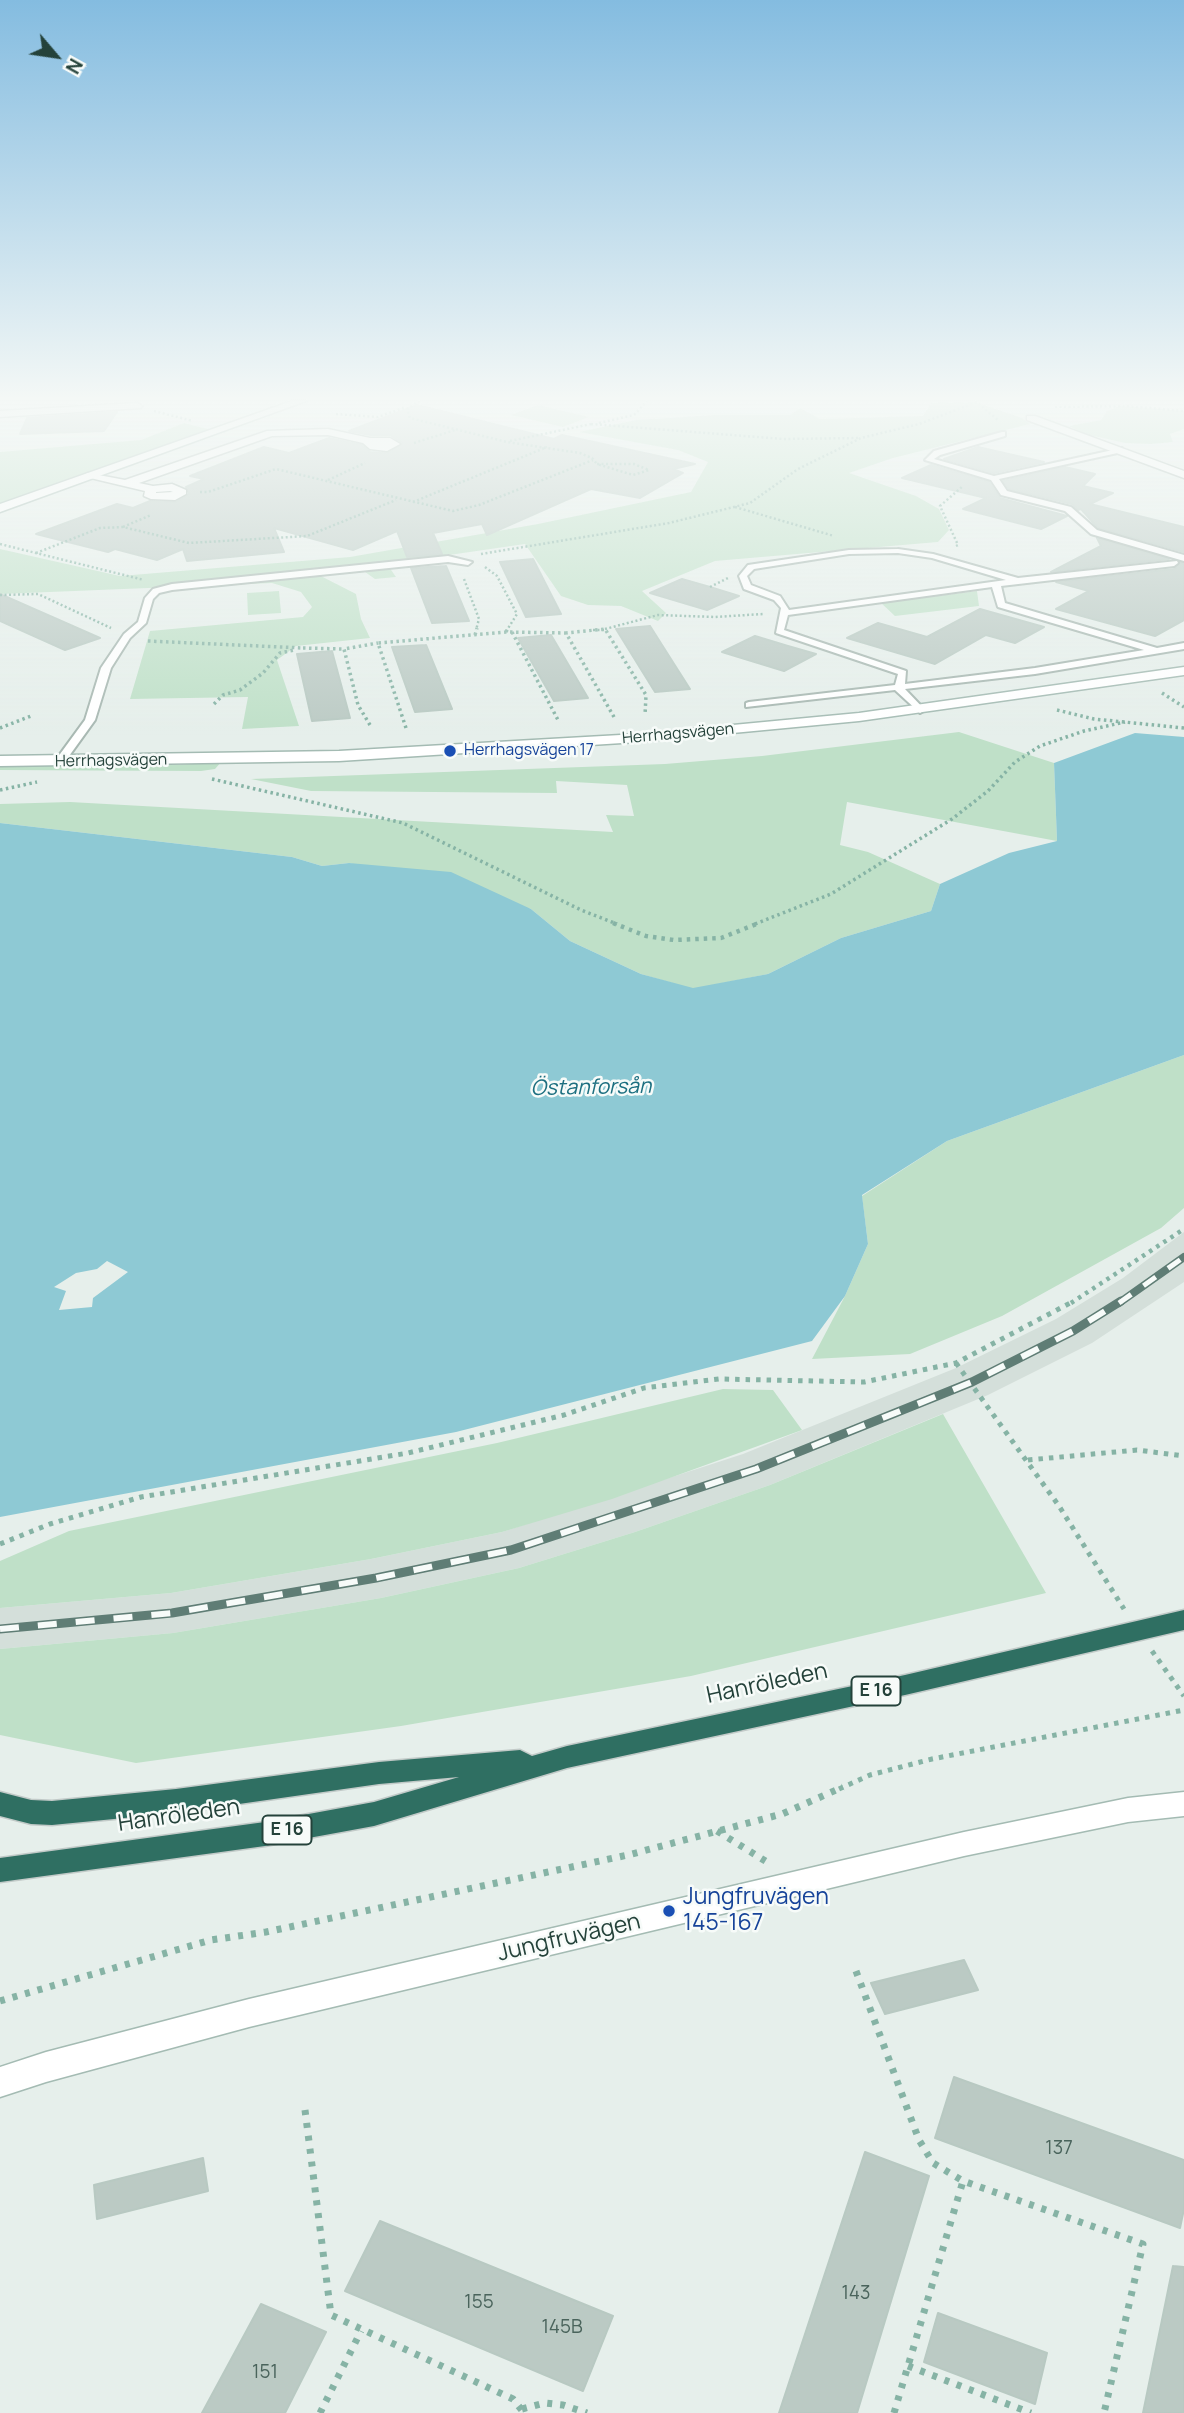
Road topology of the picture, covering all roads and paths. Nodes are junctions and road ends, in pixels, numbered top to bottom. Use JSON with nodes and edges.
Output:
{"nodes":[{"id":1,"x":363,"y":514,"type":"edge"},
{"id":2,"x":708,"y":514,"type":"edge"},
{"id":3,"x":758,"y":514,"type":"edge"},
{"id":4,"x":944,"y":514,"type":"edge"},
{"id":5,"x":1073,"y":514,"type":"edge"},
{"id":6,"x":0,"y":544,"type":"edge"},
{"id":7,"x":870,"y":551,"type":"junction"},
{"id":8,"x":36,"y":553,"type":"junction"},
{"id":9,"x":933,"y":556,"type":"junction"},
{"id":10,"x":1184,"y":558,"type":"edge"},
{"id":11,"x":448,"y":559,"type":"junction"},
{"id":12,"x":468,"y":562,"type":"junction"},
{"id":13,"x":1174,"y":563,"type":"junction"},
{"id":14,"x":1184,"y":572,"type":"edge"},
{"id":15,"x":1018,"y":581,"type":"junction"},
{"id":16,"x":996,"y":584,"type":"junction"},
{"id":17,"x":172,"y":587,"type":"junction"},
{"id":18,"x":0,"y":595,"type":"edge"},
{"id":19,"x":785,"y":613,"type":"junction"},
{"id":20,"x":606,"y":629,"type":"junction"},
{"id":21,"x":506,"y":632,"type":"junction"},
{"id":22,"x":512,"y":632,"type":"junction"},
{"id":23,"x":566,"y":633,"type":"junction"},
{"id":24,"x":475,"y":635,"type":"junction"},
{"id":25,"x":127,"y":636,"type":"junction"},
{"id":26,"x":378,"y":643,"type":"junction"},
{"id":27,"x":1184,"y":646,"type":"edge"},
{"id":28,"x":303,"y":648,"type":"junction"},
{"id":29,"x":344,"y":649,"type":"junction"},
{"id":30,"x":1158,"y":651,"type":"junction"},
{"id":31,"x":1184,"y":671,"type":"edge"},
{"id":32,"x":899,"y":689,"type":"junction"},
{"id":33,"x":214,"y":704,"type":"dead end"},
{"id":34,"x":749,"y":705,"type":"dead end"},
{"id":35,"x":1047,"y":707,"type":"dead end"},
{"id":36,"x":920,"y":710,"type":"junction"},
{"id":37,"x":645,"y":715,"type":"dead end"},
{"id":38,"x":31,"y":716,"type":"dead end"},
{"id":39,"x":614,"y":717,"type":"dead end"},
{"id":40,"x":558,"y":720,"type":"dead end"},
{"id":41,"x":1125,"y":722,"type":"junction"},
{"id":42,"x":370,"y":725,"type":"dead end"},
{"id":43,"x":0,"y":728,"type":"edge"},
{"id":44,"x":406,"y":728,"type":"dead end"},
{"id":45,"x":1184,"y":728,"type":"edge"},
{"id":46,"x":0,"y":761,"type":"edge"},
{"id":47,"x":60,"y":761,"type":"junction"},
{"id":48,"x":204,"y":777,"type":"dead end"},
{"id":49,"x":1184,"y":1230,"type":"edge"},
{"id":50,"x":956,"y":1363,"type":"junction"},
{"id":51,"x":1184,"y":1455,"type":"edge"},
{"id":52,"x":1027,"y":1460,"type":"junction"},
{"id":53,"x":0,"y":1544,"type":"edge"},
{"id":54,"x":1124,"y":1609,"type":"dead end"},
{"id":55,"x":1184,"y":1620,"type":"edge"},
{"id":56,"x":1151,"y":1650,"type":"dead end"},
{"id":57,"x":1184,"y":1696,"type":"edge"},
{"id":58,"x":1184,"y":1710,"type":"edge"},
{"id":59,"x":567,"y":1757,"type":"junction"},
{"id":60,"x":0,"y":1804,"type":"edge"},
{"id":61,"x":1184,"y":1804,"type":"edge"},
{"id":62,"x":717,"y":1831,"type":"junction"},
{"id":63,"x":0,"y":1870,"type":"edge"},
{"id":64,"x":801,"y":1883,"type":"junction"},
{"id":65,"x":856,"y":1971,"type":"dead end"},
{"id":66,"x":0,"y":2001,"type":"edge"},
{"id":67,"x":0,"y":2082,"type":"edge"},
{"id":68,"x":305,"y":2110,"type":"dead end"},
{"id":69,"x":963,"y":2181,"type":"junction"},
{"id":70,"x":361,"y":2331,"type":"junction"},
{"id":71,"x":908,"y":2366,"type":"junction"},
{"id":72,"x":523,"y":2411,"type":"edge"},
{"id":73,"x":320,"y":2413,"type":"edge"},
{"id":74,"x":587,"y":2413,"type":"edge"},
{"id":75,"x":894,"y":2413,"type":"edge"},
{"id":76,"x":1031,"y":2413,"type":"edge"},
{"id":77,"x":1104,"y":2413,"type":"edge"}],
"edges":[{"from":1,"to":8,"type":"path"},
{"from":2,"to":11,"type":"path"},
{"from":3,"to":7,"type":"path"},
{"from":4,"to":9,"type":"path"},
{"from":5,"to":10,"type":"lane"},
{"from":6,"to":8,"type":"path"},
{"from":7,"to":9,"type":"lane"},
{"from":7,"to":19,"type":"lane"},
{"from":8,"to":17,"type":"path"},
{"from":9,"to":15,"type":"lane"},
{"from":10,"to":13,"type":"lane"},
{"from":11,"to":12,"type":"lane"},
{"from":11,"to":17,"type":"lane"},
{"from":12,"to":21,"type":"path"},
{"from":12,"to":24,"type":"path"},
{"from":13,"to":14,"type":"lane"},
{"from":13,"to":15,"type":"lane"},
{"from":15,"to":16,"type":"lane"},
{"from":16,"to":19,"type":"lane"},
{"from":16,"to":30,"type":"lane"},
{"from":17,"to":25,"type":"lane"},
{"from":18,"to":25,"type":"path"},
{"from":19,"to":20,"type":"path"},
{"from":19,"to":32,"type":"lane"},
{"from":20,"to":23,"type":"path"},
{"from":20,"to":37,"type":"path"},
{"from":21,"to":22,"type":"path"},
{"from":21,"to":24,"type":"path"},
{"from":22,"to":23,"type":"path"},
{"from":22,"to":40,"type":"path"},
{"from":23,"to":39,"type":"path"},
{"from":24,"to":26,"type":"path"},
{"from":25,"to":28,"type":"path"},
{"from":25,"to":47,"type":"lane"},
{"from":26,"to":29,"type":"path"},
{"from":26,"to":44,"type":"path"},
{"from":27,"to":30,"type":"lane"},
{"from":28,"to":29,"type":"path"},
{"from":28,"to":33,"type":"path"},
{"from":29,"to":42,"type":"path"},
{"from":30,"to":32,"type":"lane"},
{"from":31,"to":36,"type":"street","name":"Herrhagsvägen"},
{"from":32,"to":34,"type":"lane"},
{"from":32,"to":36,"type":"lane"},
{"from":35,"to":41,"type":"path"},
{"from":36,"to":47,"type":"street","name":"Herrhagsvägen"},
{"from":38,"to":43,"type":"path"},
{"from":41,"to":45,"type":"path"},
{"from":41,"to":48,"type":"path"},
{"from":46,"to":47,"type":"street","name":"Herrhagsvägen"},
{"from":49,"to":50,"type":"path"},
{"from":50,"to":52,"type":"path"},
{"from":50,"to":53,"type":"path"},
{"from":51,"to":52,"type":"path"},
{"from":52,"to":54,"type":"path"},
{"from":55,"to":59,"type":"highway","name":"Hanröleden","number":"E 16"},
{"from":56,"to":57,"type":"path"},
{"from":58,"to":62,"type":"path"},
{"from":59,"to":60,"type":"highway","name":"Hanröleden","number":"E 16"},
{"from":59,"to":63,"type":"highway","name":"Hanröleden","number":"E 16"},
{"from":61,"to":64,"type":"street","name":"Jungfruvägen"},
{"from":62,"to":64,"type":"path"},
{"from":62,"to":66,"type":"path"},
{"from":64,"to":67,"type":"street","name":"Jungfruvägen"},
{"from":65,"to":69,"type":"path"},
{"from":68,"to":70,"type":"path"},
{"from":69,"to":71,"type":"path"},
{"from":69,"to":77,"type":"path"},
{"from":70,"to":72,"type":"path"},
{"from":70,"to":73,"type":"path"},
{"from":71,"to":75,"type":"path"},
{"from":71,"to":76,"type":"path"},
{"from":72,"to":74,"type":"path"}]}
